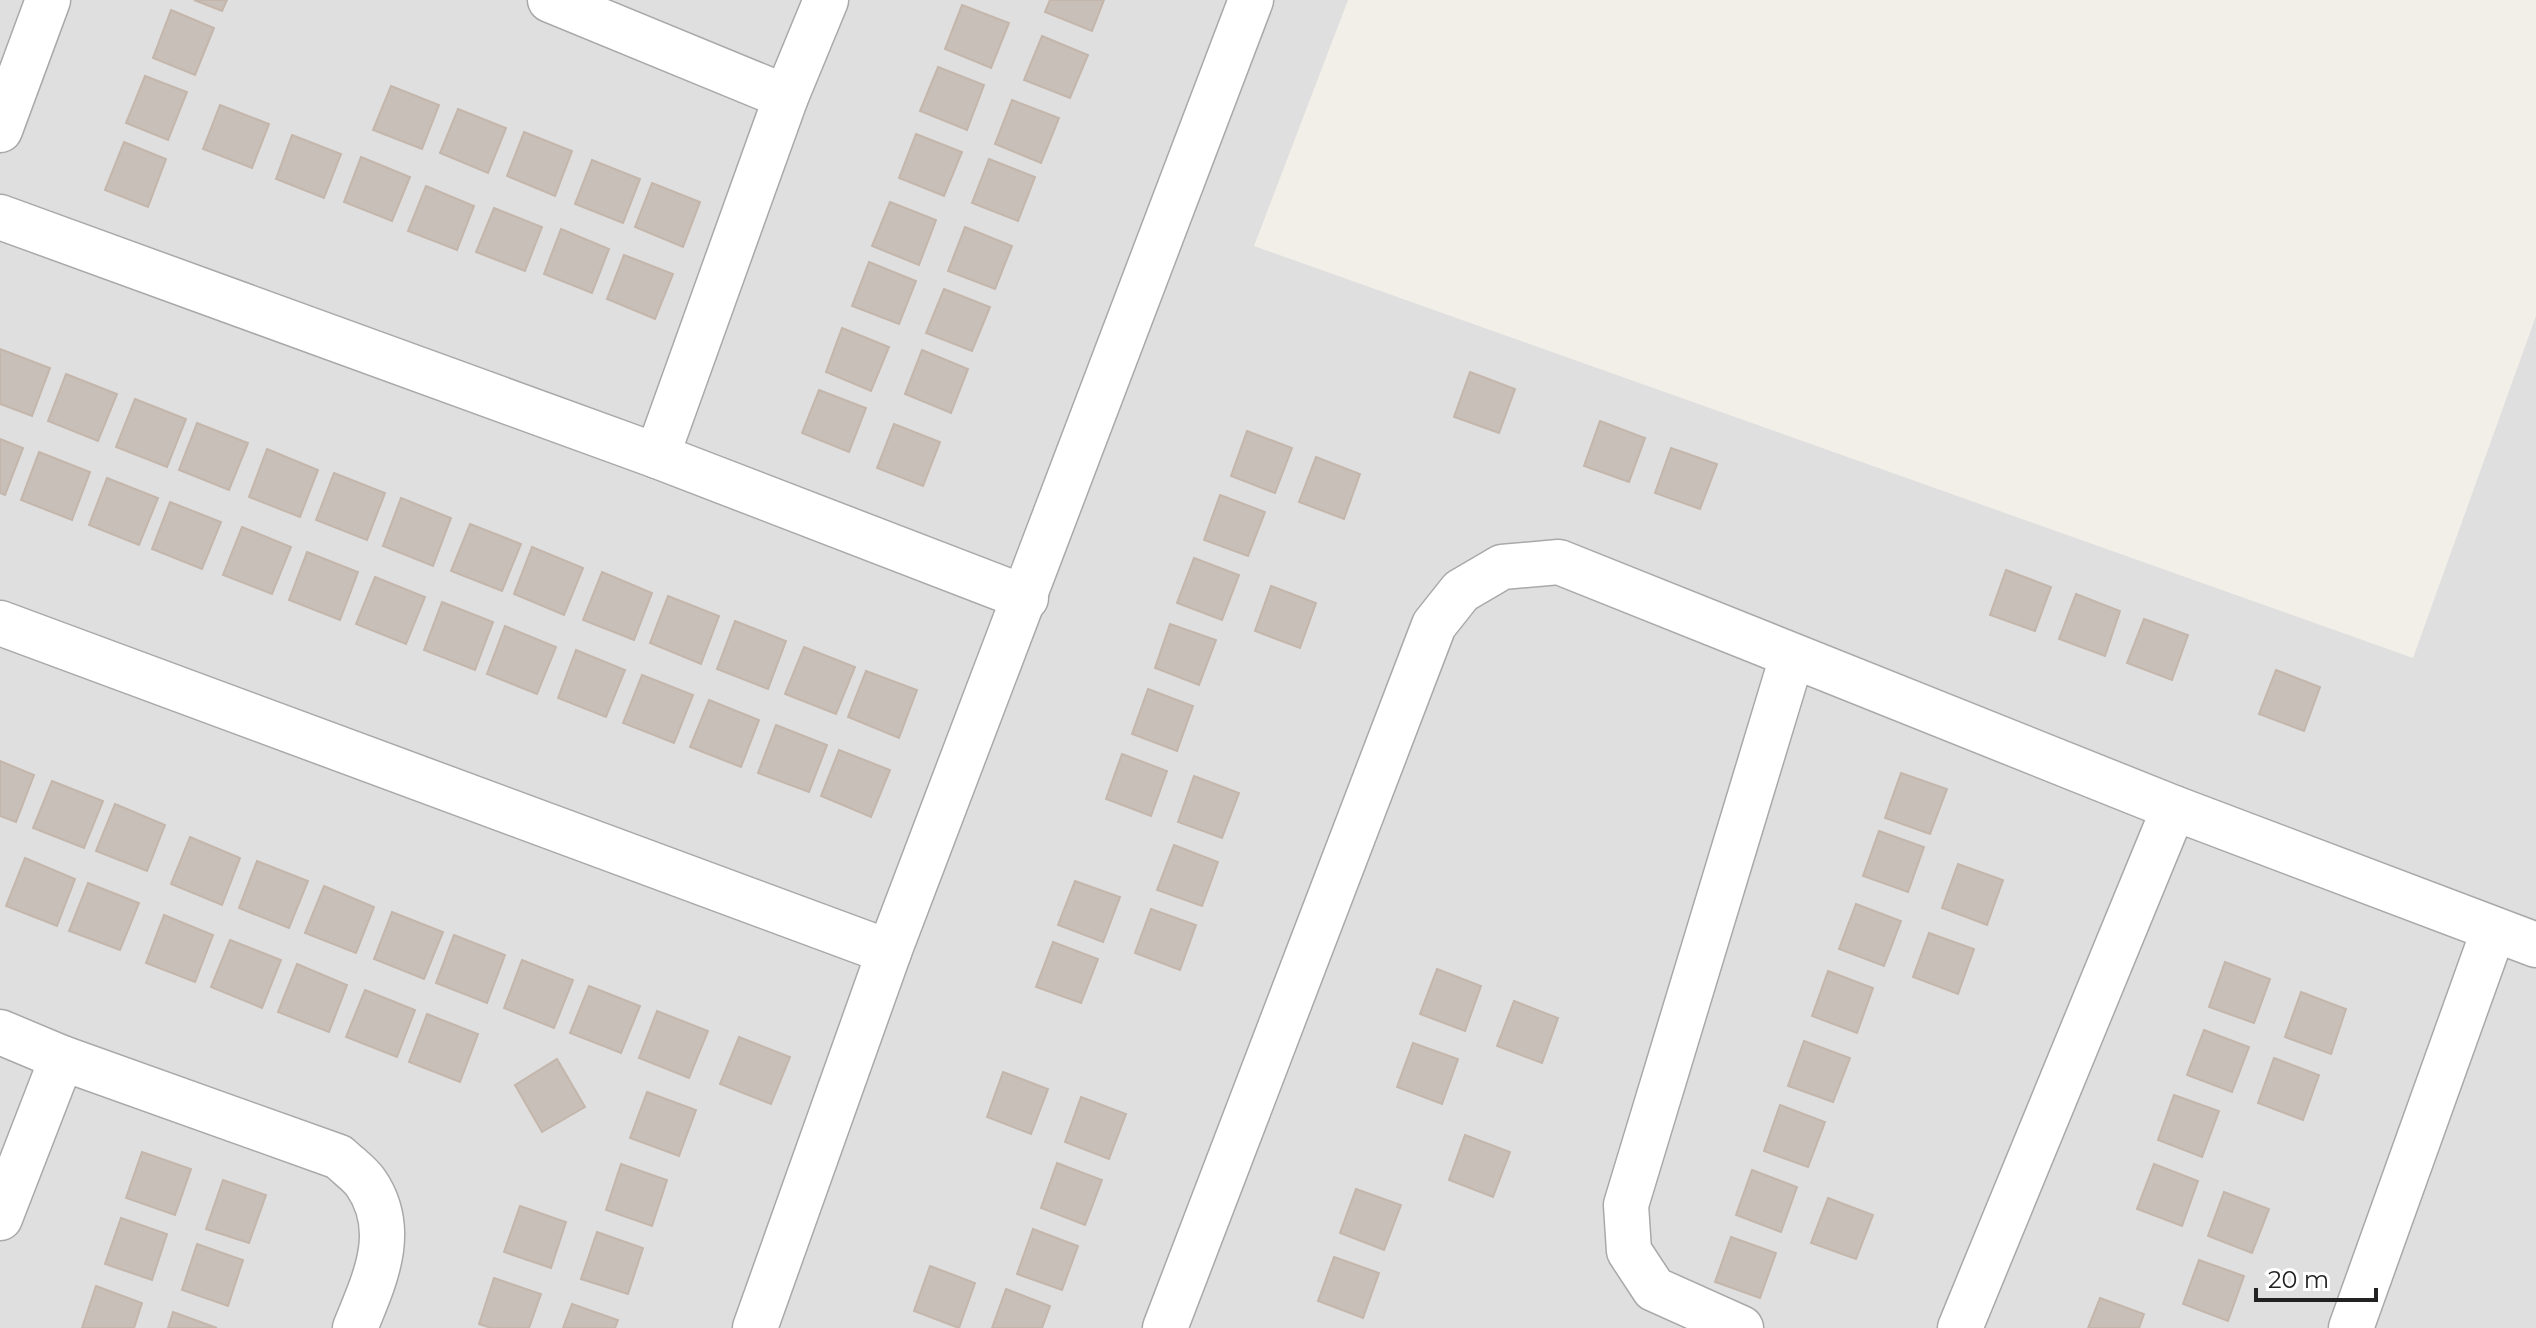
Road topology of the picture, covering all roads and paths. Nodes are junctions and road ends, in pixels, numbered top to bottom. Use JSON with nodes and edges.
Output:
{"nodes":[{"id":1,"x":48,"y":0,"type":"edge"},
{"id":2,"x":550,"y":0,"type":"edge"},
{"id":3,"x":826,"y":0,"type":"edge"},
{"id":4,"x":1251,"y":0,"type":"edge"},
{"id":5,"x":786,"y":97,"type":"junction"},
{"id":6,"x":0,"y":130,"type":"edge"},
{"id":7,"x":0,"y":217,"type":"edge"},
{"id":8,"x":657,"y":456,"type":"junction"},
{"id":9,"x":1026,"y":598,"type":"junction"},
{"id":10,"x":0,"y":623,"type":"edge"},
{"id":11,"x":1792,"y":657,"type":"junction"},
{"id":12,"x":2174,"y":808,"type":"junction"},
{"id":13,"x":2493,"y":932,"type":"junction"},
{"id":14,"x":2536,"y":945,"type":"edge"},
{"id":15,"x":889,"y":952,"type":"junction"},
{"id":16,"x":0,"y":1032,"type":"edge"},
{"id":17,"x":62,"y":1058,"type":"junction"},
{"id":18,"x":0,"y":1218,"type":"edge"},
{"id":19,"x":355,"y":1328,"type":"edge"},
{"id":20,"x":755,"y":1328,"type":"edge"},
{"id":21,"x":1165,"y":1328,"type":"edge"},
{"id":22,"x":1741,"y":1328,"type":"edge"},
{"id":23,"x":1960,"y":1328,"type":"edge"},
{"id":24,"x":2351,"y":1328,"type":"edge"}],
"edges":[{"from":1,"to":6,"type":"street"},
{"from":2,"to":5,"type":"street"},
{"from":3,"to":5,"type":"street"},
{"from":4,"to":9,"type":"street"},
{"from":5,"to":8,"type":"street"},
{"from":7,"to":8,"type":"street"},
{"from":8,"to":9,"type":"street"},
{"from":9,"to":15,"type":"street"},
{"from":10,"to":15,"type":"street"},
{"from":11,"to":12,"type":"street"},
{"from":11,"to":21,"type":"street"},
{"from":11,"to":22,"type":"street"},
{"from":12,"to":13,"type":"street"},
{"from":12,"to":23,"type":"street"},
{"from":13,"to":14,"type":"street"},
{"from":13,"to":24,"type":"street"},
{"from":15,"to":20,"type":"street"},
{"from":16,"to":17,"type":"street"},
{"from":17,"to":18,"type":"street"},
{"from":17,"to":19,"type":"street"}]}
